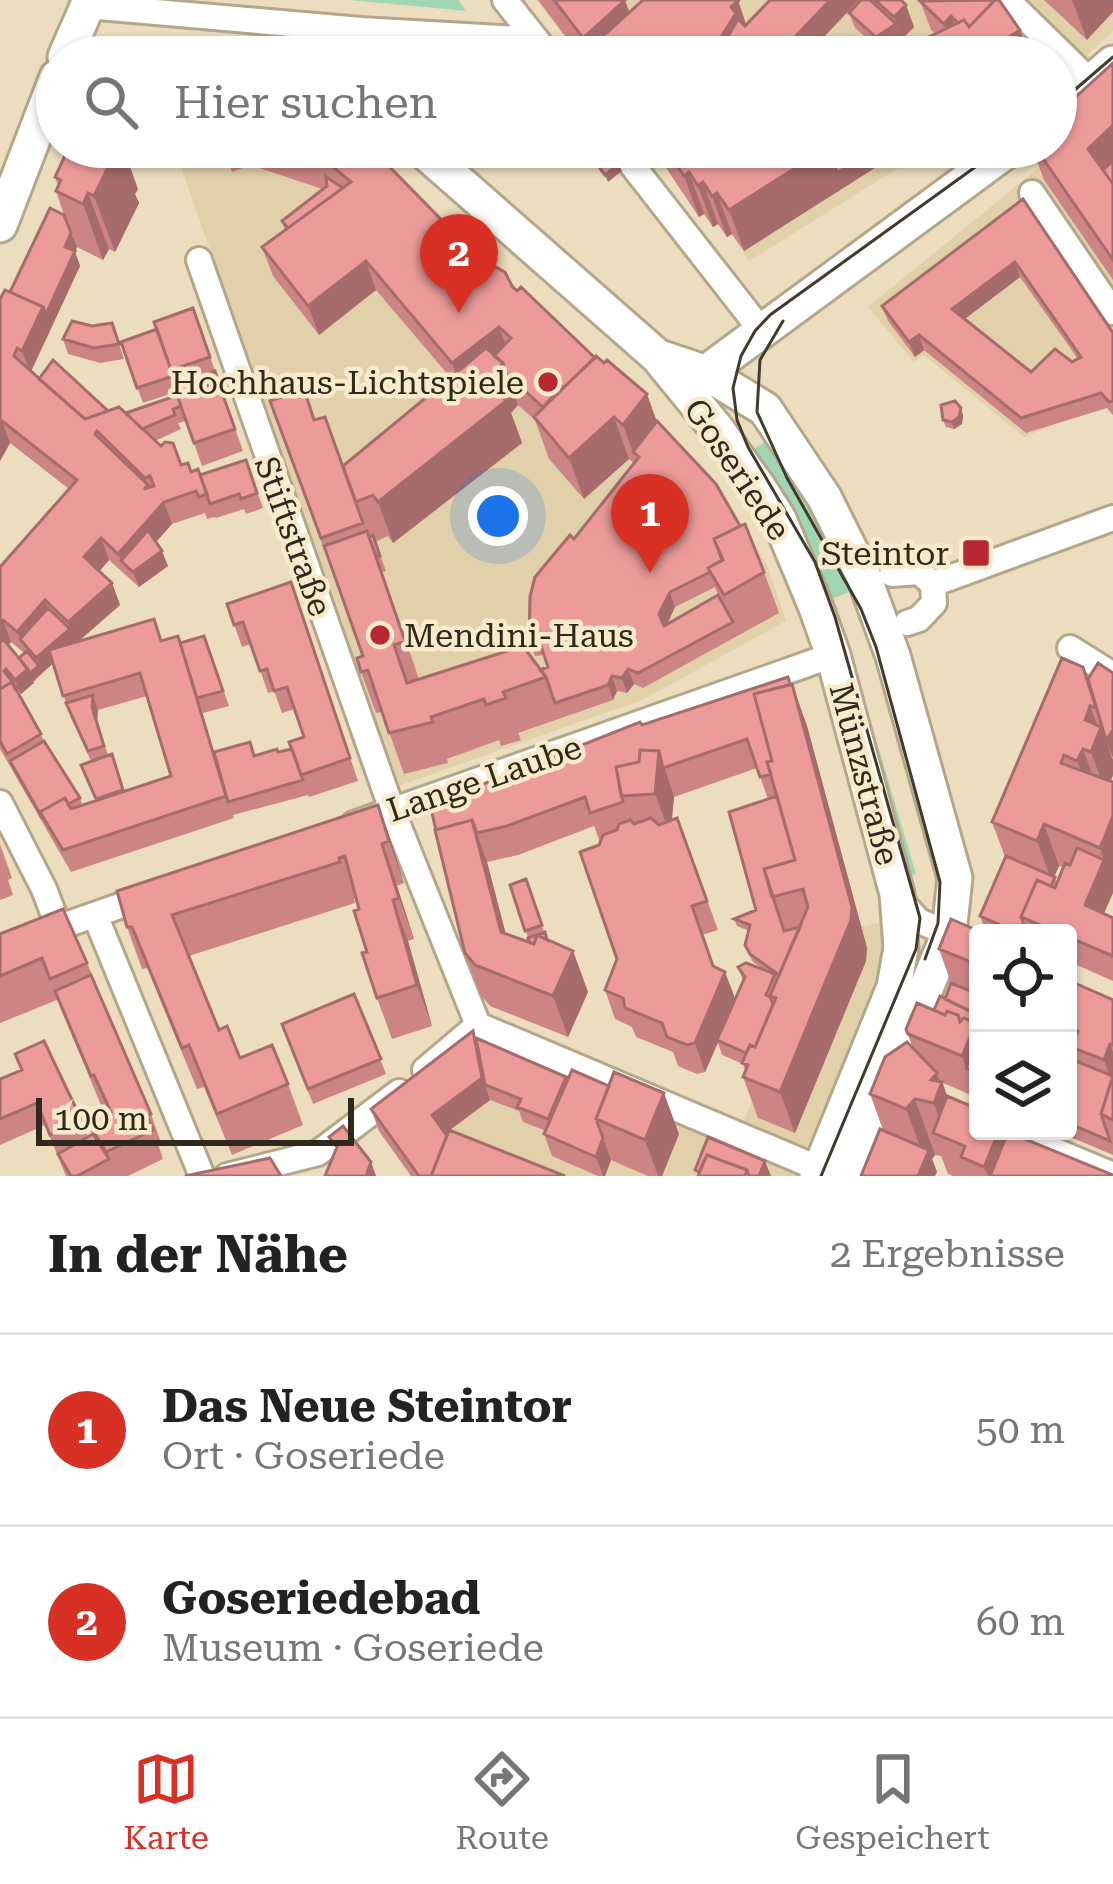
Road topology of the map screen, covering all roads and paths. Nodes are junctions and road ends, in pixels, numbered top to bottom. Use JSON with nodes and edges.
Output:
{"nodes":[{"id":1,"x":506,"y":0,"type":"edge"},
{"id":2,"x":1007,"y":0,"type":"edge"},
{"id":3,"x":89,"y":3,"type":"edge"},
{"id":4,"x":74,"y":36,"type":"edge"},
{"id":5,"x":418,"y":36,"type":"edge"},
{"id":6,"x":533,"y":36,"type":"edge"},
{"id":7,"x":1054,"y":36,"type":"edge"},
{"id":8,"x":1077,"y":54,"type":"edge"},
{"id":9,"x":1102,"y":73,"type":"edge"},
{"id":10,"x":1077,"y":94,"type":"edge"},
{"id":11,"x":36,"y":132,"type":"edge"},
{"id":12,"x":443,"y":168,"type":"edge"},
{"id":13,"x":636,"y":168,"type":"edge"},
{"id":14,"x":983,"y":168,"type":"edge"},
{"id":15,"x":1032,"y":193,"type":"dead end"},
{"id":16,"x":0,"y":226,"type":"edge"},
{"id":17,"x":199,"y":260,"type":"dead end"},
{"id":18,"x":1113,"y":312,"type":"edge"},
{"id":19,"x":769,"y":323,"type":"junction"},
{"id":20,"x":694,"y":380,"type":"junction"},
{"id":21,"x":765,"y":409,"type":"junction"},
{"id":22,"x":1113,"y":518,"type":"edge"},
{"id":23,"x":892,"y":574,"type":"dead end"},
{"id":24,"x":933,"y":584,"type":"junction"},
{"id":25,"x":874,"y":604,"type":"joint"},
{"id":26,"x":907,"y":623,"type":"dead end"},
{"id":27,"x":1070,"y":647,"type":"dead end"},
{"id":28,"x":833,"y":655,"type":"junction"},
{"id":29,"x":1113,"y":675,"type":"edge"},
{"id":30,"x":0,"y":803,"type":"edge"},
{"id":31,"x":392,"y":810,"type":"junction"},
{"id":32,"x":328,"y":833,"type":"edge"},
{"id":33,"x":180,"y":885,"type":"edge"},
{"id":34,"x":897,"y":896,"type":"junction"},
{"id":35,"x":95,"y":915,"type":"junction"},
{"id":36,"x":59,"y":928,"type":"junction"},
{"id":37,"x":964,"y":939,"type":"edge"},
{"id":38,"x":0,"y":948,"type":"edge"},
{"id":39,"x":478,"y":1025,"type":"junction"},
{"id":40,"x":885,"y":1079,"type":"junction"},
{"id":41,"x":1029,"y":1140,"type":"edge"},
{"id":42,"x":828,"y":1174,"type":"edge"},
{"id":43,"x":1113,"y":1175,"type":"edge"},
{"id":44,"x":202,"y":1176,"type":"edge"},
{"id":45,"x":227,"y":1176,"type":"edge"}],
"edges":[{"from":1,"to":6,"type":"street"},
{"from":2,"to":7,"type":"street"},
{"from":3,"to":4,"type":"street"},
{"from":3,"to":5,"type":"street"},
{"from":8,"to":9,"type":"street"},
{"from":9,"to":10,"type":"street"},
{"from":11,"to":16,"type":"street"},
{"from":12,"to":20,"type":"street","name":"Goseriede"},
{"from":13,"to":19,"type":"street"},
{"from":14,"to":19,"type":"street"},
{"from":15,"to":18,"type":"street"},
{"from":17,"to":31,"type":"street","name":"Stiftstraße"},
{"from":19,"to":20,"type":"street"},
{"from":19,"to":21,"type":"street"},
{"from":20,"to":21,"type":"street","name":"Goseriede"},
{"from":20,"to":28,"type":"street","name":"Goseriede"},
{"from":21,"to":25,"type":"street","name":"Goseriede"},
{"from":22,"to":24,"type":"street"},
{"from":23,"to":24,"type":"street"},
{"from":24,"to":26,"type":"street"},
{"from":25,"to":37,"type":"street","name":"Münzstraße"},
{"from":27,"to":29,"type":"street"},
{"from":28,"to":31,"type":"street","name":"Lange Laube"},
{"from":28,"to":34,"type":"street","name":"Münzstraße"},
{"from":30,"to":36,"type":"street"},
{"from":31,"to":32,"type":"street","name":"Lange Laube"},
{"from":31,"to":39,"type":"street","name":"Stiftstraße"},
{"from":33,"to":35,"type":"street"},
{"from":34,"to":37,"type":"street"},
{"from":34,"to":40,"type":"street","name":"Münzstraße"},
{"from":35,"to":36,"type":"street"},
{"from":35,"to":44,"type":"street"},
{"from":36,"to":38,"type":"street"},
{"from":37,"to":40,"type":"street","name":"Münzstraße"},
{"from":39,"to":42,"type":"street"},
{"from":39,"to":45,"type":"street"},
{"from":40,"to":42,"type":"street"},
{"from":41,"to":43,"type":"street"}]}
